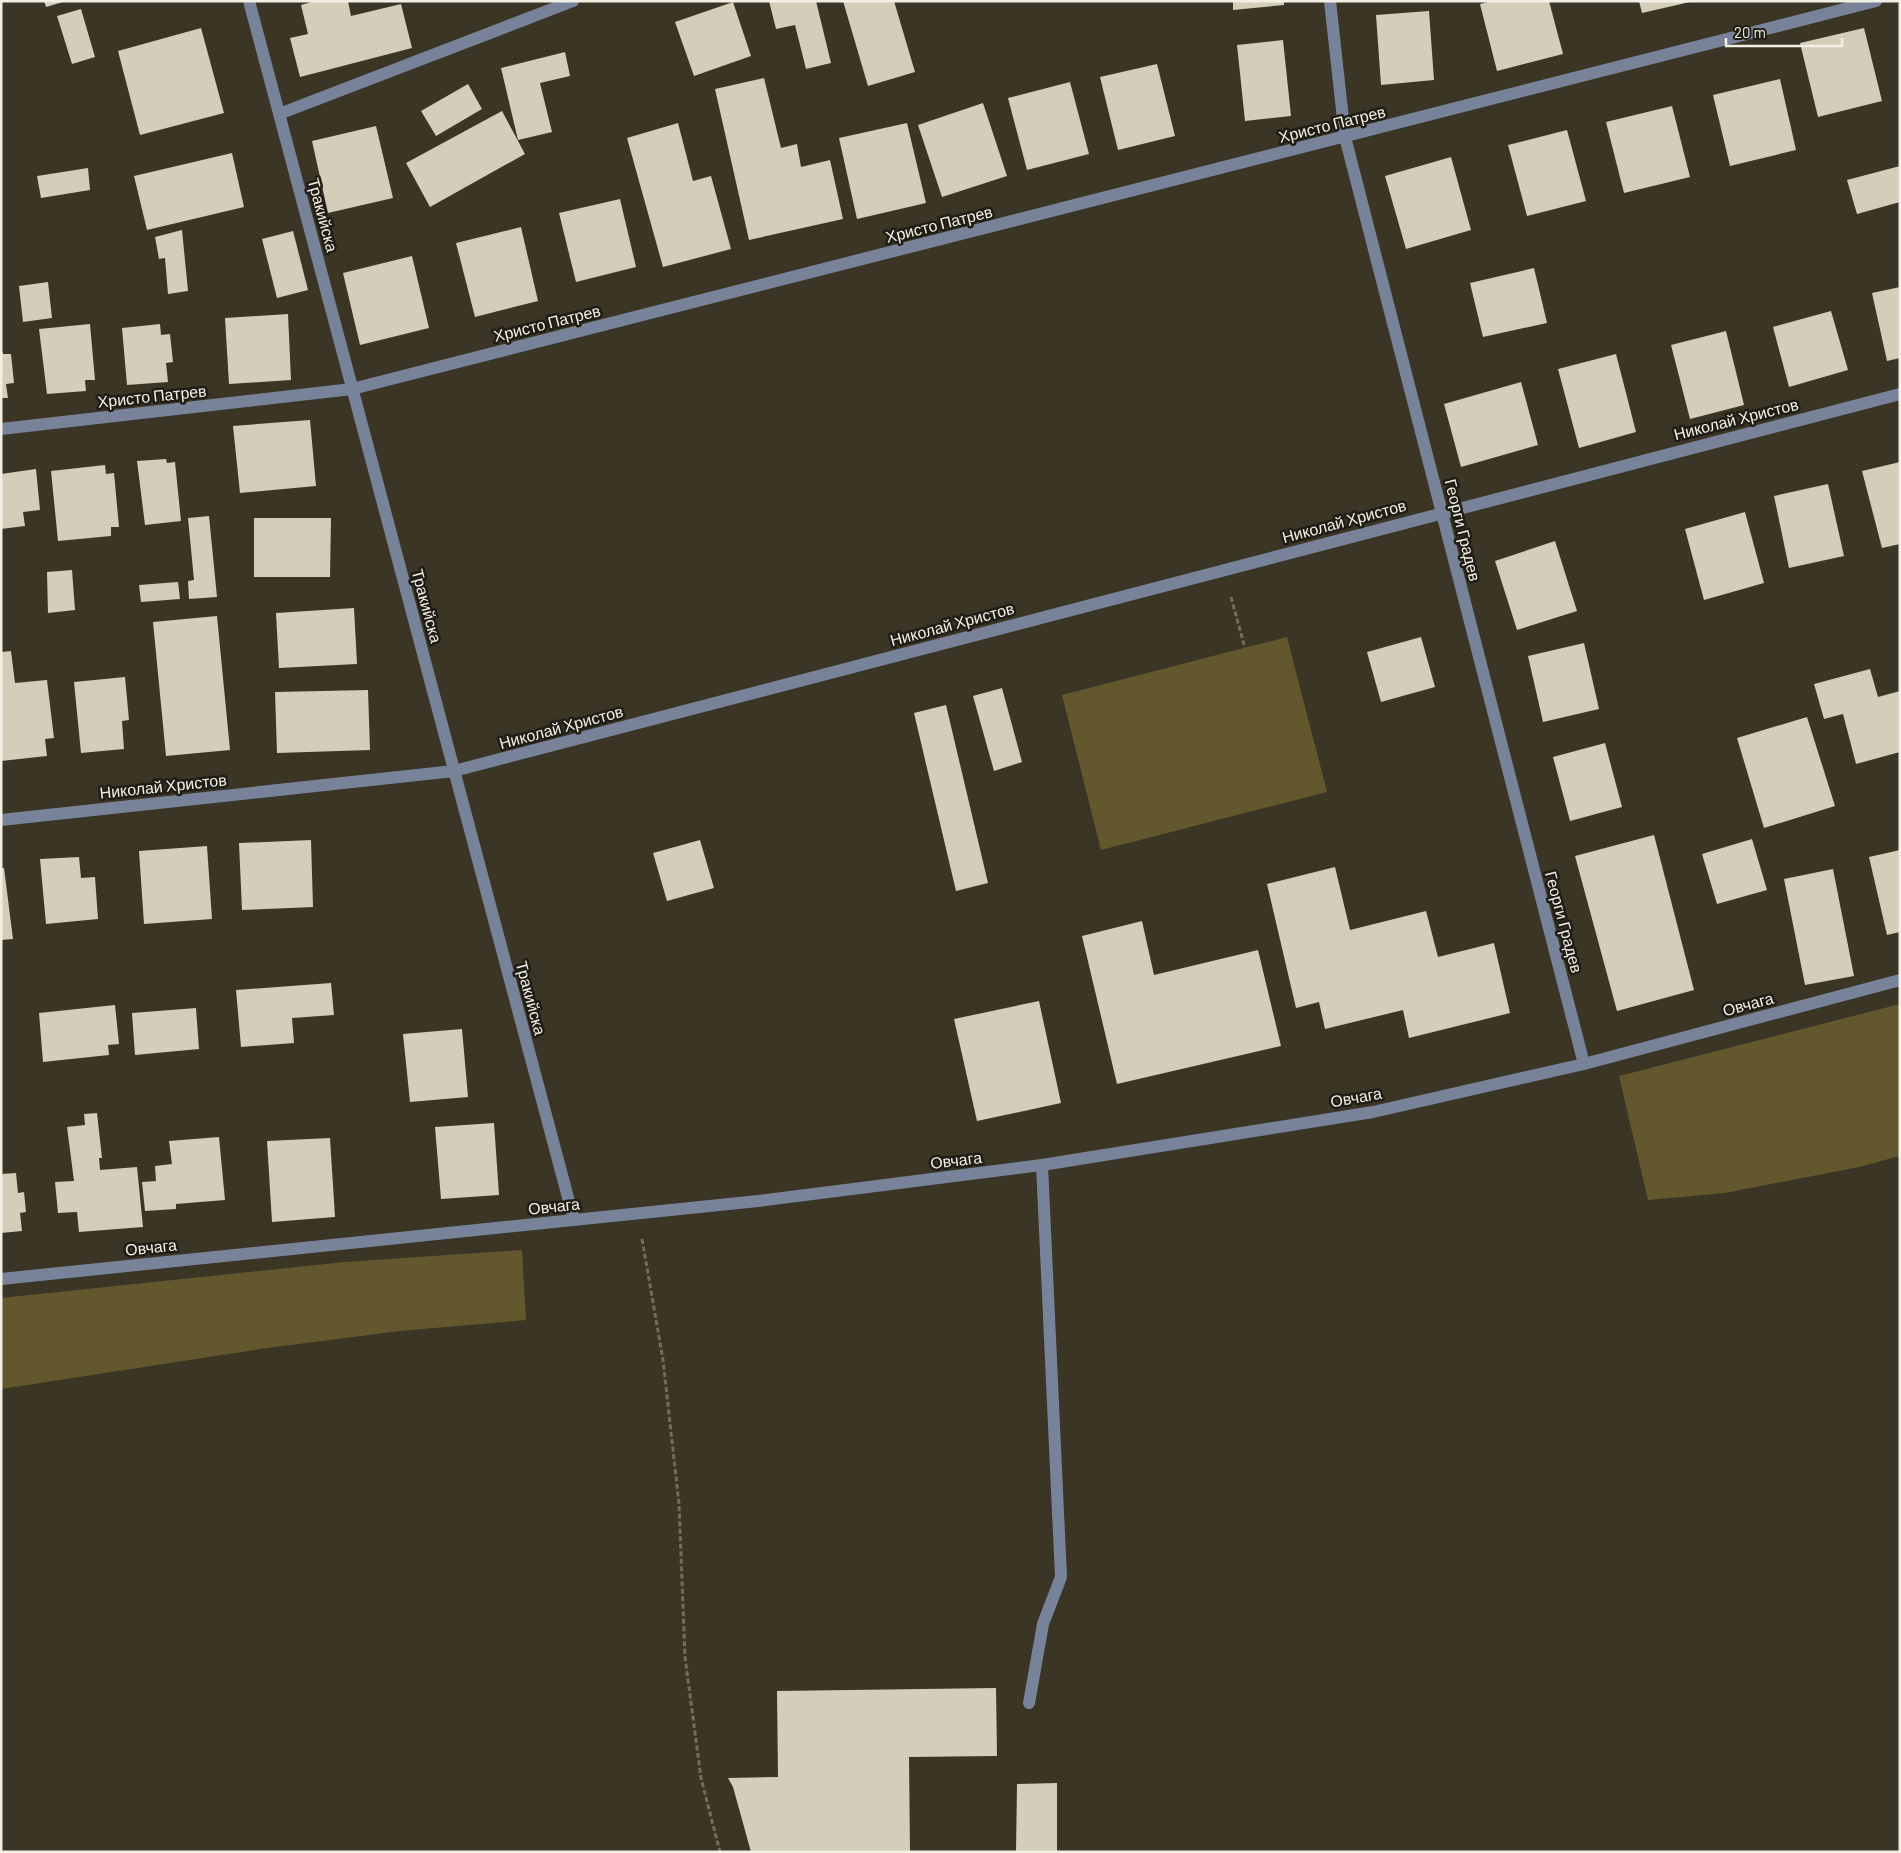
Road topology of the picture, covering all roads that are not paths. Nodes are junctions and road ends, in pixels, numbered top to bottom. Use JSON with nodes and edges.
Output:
{"nodes":[{"id":1,"x":249,"y":1,"type":"edge"},
{"id":2,"x":573,"y":1,"type":"edge"},
{"id":3,"x":1330,"y":1,"type":"edge"},
{"id":4,"x":1876,"y":1,"type":"edge"},
{"id":5,"x":279,"y":114,"type":"junction"},
{"id":6,"x":1346,"y":137,"type":"junction"},
{"id":7,"x":352,"y":390,"type":"junction"},
{"id":8,"x":1900,"y":394,"type":"edge"},
{"id":9,"x":1,"y":429,"type":"edge"},
{"id":10,"x":1441,"y":512,"type":"junction"},
{"id":11,"x":454,"y":771,"type":"junction"},
{"id":12,"x":1,"y":820,"type":"edge"},
{"id":13,"x":1900,"y":980,"type":"edge"},
{"id":14,"x":1584,"y":1064,"type":"junction"},
{"id":15,"x":1042,"y":1165,"type":"junction"},
{"id":16,"x":574,"y":1220,"type":"junction"},
{"id":17,"x":1,"y":1279,"type":"edge"},
{"id":18,"x":1029,"y":1703,"type":"dead end"}],
"edges":[{"from":1,"to":5,"type":"street","name":"Тракийска"},
{"from":2,"to":5,"type":"street"},
{"from":3,"to":6,"type":"street","name":"Георги Градев"},
{"from":4,"to":6,"type":"street","name":"Христо Патрев"},
{"from":5,"to":7,"type":"street","name":"Тракийска"},
{"from":6,"to":7,"type":"street","name":"Христо Патрев"},
{"from":6,"to":10,"type":"street","name":"Георги Градев"},
{"from":7,"to":9,"type":"street","name":"Христо Патрев"},
{"from":7,"to":11,"type":"street","name":"Тракийска"},
{"from":8,"to":10,"type":"street","name":"Николай Христов"},
{"from":10,"to":11,"type":"street","name":"Николай Христов"},
{"from":10,"to":14,"type":"street","name":"Георги Градев"},
{"from":11,"to":12,"type":"street","name":"Николай Христов"},
{"from":11,"to":16,"type":"street","name":"Тракийска"},
{"from":13,"to":14,"type":"street","name":"Овчага"},
{"from":14,"to":15,"type":"street","name":"Овчага"},
{"from":15,"to":16,"type":"street","name":"Овчага"},
{"from":15,"to":18,"type":"street"},
{"from":16,"to":17,"type":"street","name":"Овчага"}]}
